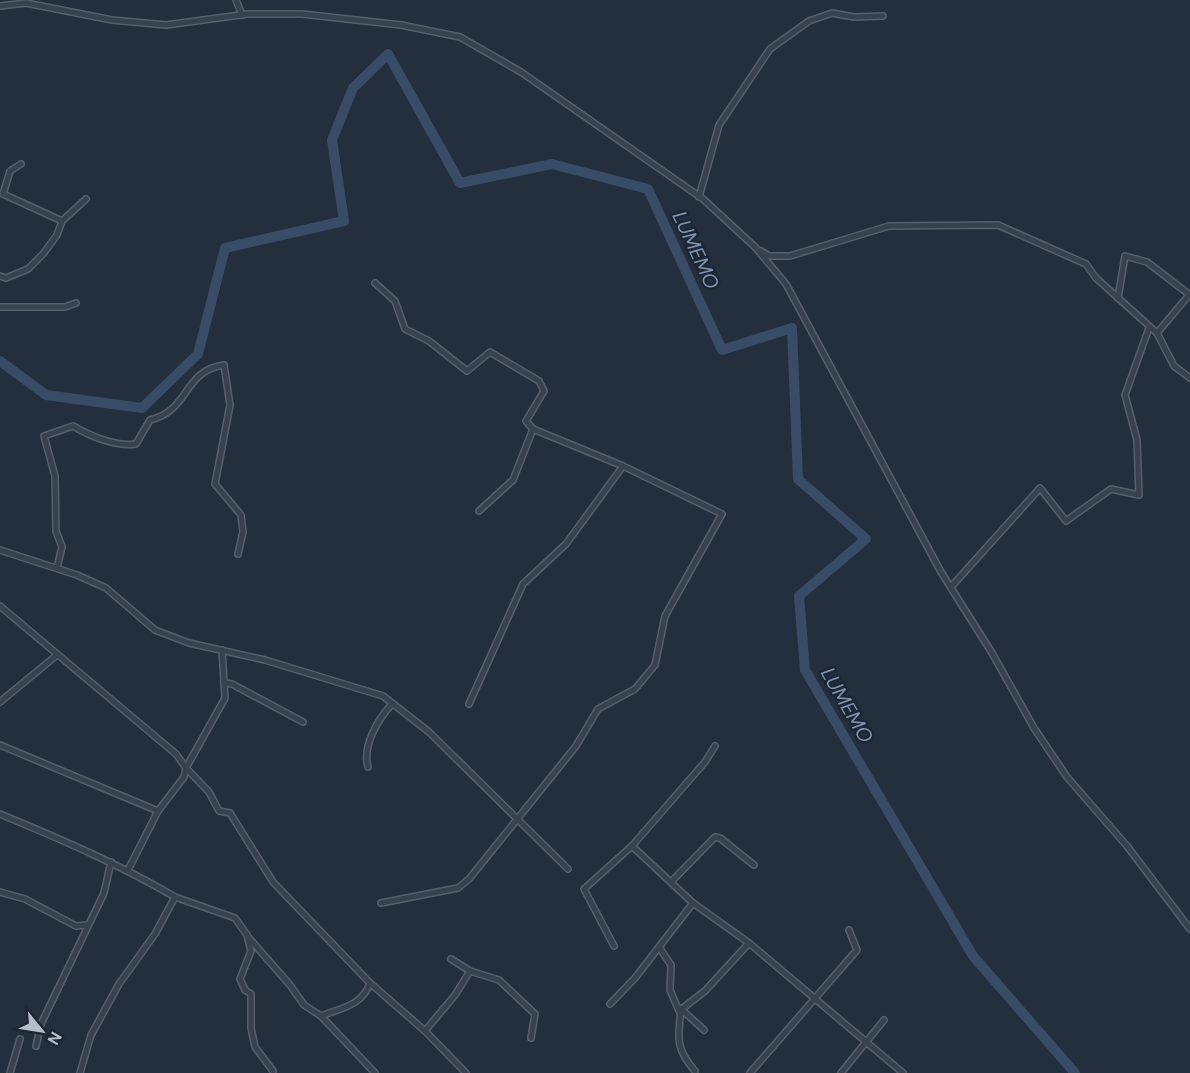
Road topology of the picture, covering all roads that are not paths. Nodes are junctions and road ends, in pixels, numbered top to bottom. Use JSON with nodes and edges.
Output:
{"nodes":[{"id":1,"x":55,"y":0,"type":"edge"},
{"id":2,"x":236,"y":0,"type":"edge"},
{"id":3,"x":0,"y":6,"type":"edge"},
{"id":4,"x":54,"y":9,"type":"junction"},
{"id":5,"x":242,"y":15,"type":"junction"},
{"id":6,"x":883,"y":16,"type":"dead end"},
{"id":7,"x":21,"y":164,"type":"dead end"},
{"id":8,"x":699,"y":197,"type":"junction"},
{"id":9,"x":86,"y":199,"type":"dead end"},
{"id":10,"x":62,"y":221,"type":"junction"},
{"id":11,"x":755,"y":247,"type":"junction"},
{"id":12,"x":0,"y":276,"type":"edge"},
{"id":13,"x":375,"y":283,"type":"dead end"},
{"id":14,"x":1190,"y":295,"type":"edge"},
{"id":15,"x":1118,"y":298,"type":"junction"},
{"id":16,"x":76,"y":303,"type":"dead end"},
{"id":17,"x":0,"y":307,"type":"edge"},
{"id":18,"x":1149,"y":328,"type":"junction"},
{"id":19,"x":1157,"y":333,"type":"junction"},
{"id":20,"x":1190,"y":378,"type":"edge"},
{"id":21,"x":533,"y":429,"type":"junction"},
{"id":22,"x":623,"y":466,"type":"junction"},
{"id":23,"x":479,"y":511,"type":"dead end"},
{"id":24,"x":0,"y":550,"type":"edge"},
{"id":25,"x":238,"y":554,"type":"dead end"},
{"id":26,"x":57,"y":568,"type":"junction"},
{"id":27,"x":951,"y":587,"type":"junction"},
{"id":28,"x":0,"y":606,"type":"edge"},
{"id":29,"x":222,"y":650,"type":"junction"},
{"id":30,"x":57,"y":655,"type":"junction"},
{"id":31,"x":224,"y":683,"type":"junction"},
{"id":32,"x":0,"y":702,"type":"edge"},
{"id":33,"x":392,"y":704,"type":"junction"},
{"id":34,"x":468,"y":704,"type":"dead end"},
{"id":35,"x":303,"y":722,"type":"dead end"},
{"id":36,"x":0,"y":745,"type":"edge"},
{"id":37,"x":715,"y":746,"type":"dead end"},
{"id":38,"x":368,"y":767,"type":"dead end"},
{"id":39,"x":186,"y":768,"type":"junction"},
{"id":40,"x":158,"y":811,"type":"junction"},
{"id":41,"x":0,"y":814,"type":"edge"},
{"id":42,"x":516,"y":820,"type":"junction"},
{"id":43,"x":632,"y":846,"type":"junction"},
{"id":44,"x":111,"y":862,"type":"junction"},
{"id":45,"x":754,"y":865,"type":"dead end"},
{"id":46,"x":568,"y":869,"type":"dead end"},
{"id":47,"x":128,"y":870,"type":"junction"},
{"id":48,"x":671,"y":882,"type":"junction"},
{"id":49,"x":0,"y":892,"type":"edge"},
{"id":50,"x":175,"y":897,"type":"junction"},
{"id":51,"x":381,"y":903,"type":"dead end"},
{"id":52,"x":693,"y":903,"type":"junction"},
{"id":53,"x":87,"y":925,"type":"junction"},
{"id":54,"x":1190,"y":929,"type":"edge"},
{"id":55,"x":849,"y":930,"type":"dead end"},
{"id":56,"x":247,"y":935,"type":"junction"},
{"id":57,"x":749,"y":943,"type":"junction"},
{"id":58,"x":614,"y":946,"type":"dead end"},
{"id":59,"x":659,"y":947,"type":"junction"},
{"id":60,"x":452,"y":959,"type":"dead end"},
{"id":61,"x":470,"y":971,"type":"junction"},
{"id":62,"x":370,"y":983,"type":"junction"},
{"id":63,"x":814,"y":997,"type":"junction"},
{"id":64,"x":610,"y":1004,"type":"dead end"},
{"id":65,"x":681,"y":1009,"type":"junction"},
{"id":66,"x":321,"y":1016,"type":"junction"},
{"id":67,"x":884,"y":1020,"type":"dead end"},
{"id":68,"x":704,"y":1030,"type":"dead end"},
{"id":69,"x":425,"y":1031,"type":"junction"},
{"id":70,"x":531,"y":1038,"type":"dead end"},
{"id":71,"x":20,"y":1039,"type":"dead end"},
{"id":72,"x":867,"y":1042,"type":"junction"},
{"id":73,"x":36,"y":1046,"type":"dead end"},
{"id":74,"x":695,"y":1071,"type":"dead end"},
{"id":75,"x":273,"y":1072,"type":"edge"},
{"id":76,"x":10,"y":1073,"type":"edge"},
{"id":77,"x":80,"y":1073,"type":"edge"},
{"id":78,"x":375,"y":1073,"type":"edge"},
{"id":79,"x":466,"y":1073,"type":"edge"},
{"id":80,"x":750,"y":1073,"type":"edge"},
{"id":81,"x":841,"y":1073,"type":"edge"},
{"id":82,"x":903,"y":1073,"type":"edge"}],
"edges":[{"from":1,"to":4,"type":"street"},
{"from":2,"to":5,"type":"street"},
{"from":3,"to":4,"type":"street"},
{"from":4,"to":5,"type":"street"},
{"from":5,"to":8,"type":"street"},
{"from":6,"to":8,"type":"street"},
{"from":7,"to":10,"type":"street"},
{"from":8,"to":11,"type":"street"},
{"from":9,"to":10,"type":"street"},
{"from":10,"to":12,"type":"street"},
{"from":11,"to":15,"type":"street"},
{"from":11,"to":27,"type":"street"},
{"from":13,"to":21,"type":"street"},
{"from":14,"to":15,"type":"street"},
{"from":14,"to":19,"type":"street"},
{"from":15,"to":18,"type":"street"},
{"from":16,"to":17,"type":"street"},
{"from":18,"to":19,"type":"street"},
{"from":18,"to":27,"type":"street"},
{"from":19,"to":20,"type":"street"},
{"from":21,"to":22,"type":"street"},
{"from":21,"to":23,"type":"street"},
{"from":22,"to":34,"type":"street"},
{"from":22,"to":42,"type":"street"},
{"from":24,"to":26,"type":"street"},
{"from":25,"to":26,"type":"street"},
{"from":26,"to":29,"type":"street"},
{"from":27,"to":54,"type":"street"},
{"from":28,"to":30,"type":"street"},
{"from":29,"to":31,"type":"street"},
{"from":29,"to":33,"type":"street"},
{"from":30,"to":32,"type":"street"},
{"from":30,"to":39,"type":"street"},
{"from":31,"to":35,"type":"street"},
{"from":31,"to":39,"type":"street"},
{"from":33,"to":38,"type":"street"},
{"from":33,"to":42,"type":"street"},
{"from":36,"to":40,"type":"street"},
{"from":37,"to":43,"type":"street"},
{"from":39,"to":40,"type":"street"},
{"from":39,"to":62,"type":"street"},
{"from":40,"to":47,"type":"street"},
{"from":41,"to":44,"type":"street"},
{"from":42,"to":46,"type":"street"},
{"from":42,"to":51,"type":"street"},
{"from":43,"to":48,"type":"street"},
{"from":43,"to":58,"type":"street"},
{"from":44,"to":47,"type":"street"},
{"from":44,"to":53,"type":"street"},
{"from":45,"to":48,"type":"street"},
{"from":47,"to":50,"type":"street"},
{"from":48,"to":52,"type":"street"},
{"from":49,"to":53,"type":"street"},
{"from":50,"to":56,"type":"street"},
{"from":50,"to":77,"type":"street"},
{"from":52,"to":57,"type":"street"},
{"from":52,"to":59,"type":"street"},
{"from":53,"to":73,"type":"street"},
{"from":55,"to":63,"type":"street"},
{"from":56,"to":66,"type":"street"},
{"from":56,"to":75,"type":"street"},
{"from":57,"to":63,"type":"street"},
{"from":57,"to":65,"type":"street"},
{"from":59,"to":64,"type":"street"},
{"from":59,"to":65,"type":"street"},
{"from":60,"to":61,"type":"street"},
{"from":61,"to":69,"type":"street"},
{"from":61,"to":70,"type":"street"},
{"from":62,"to":66,"type":"street"},
{"from":62,"to":69,"type":"street"},
{"from":63,"to":72,"type":"street"},
{"from":63,"to":80,"type":"street"},
{"from":65,"to":68,"type":"street"},
{"from":65,"to":74,"type":"street"},
{"from":66,"to":78,"type":"street"},
{"from":67,"to":72,"type":"street"},
{"from":69,"to":79,"type":"street"},
{"from":71,"to":76,"type":"street"},
{"from":72,"to":81,"type":"street"},
{"from":72,"to":82,"type":"street"}]}
